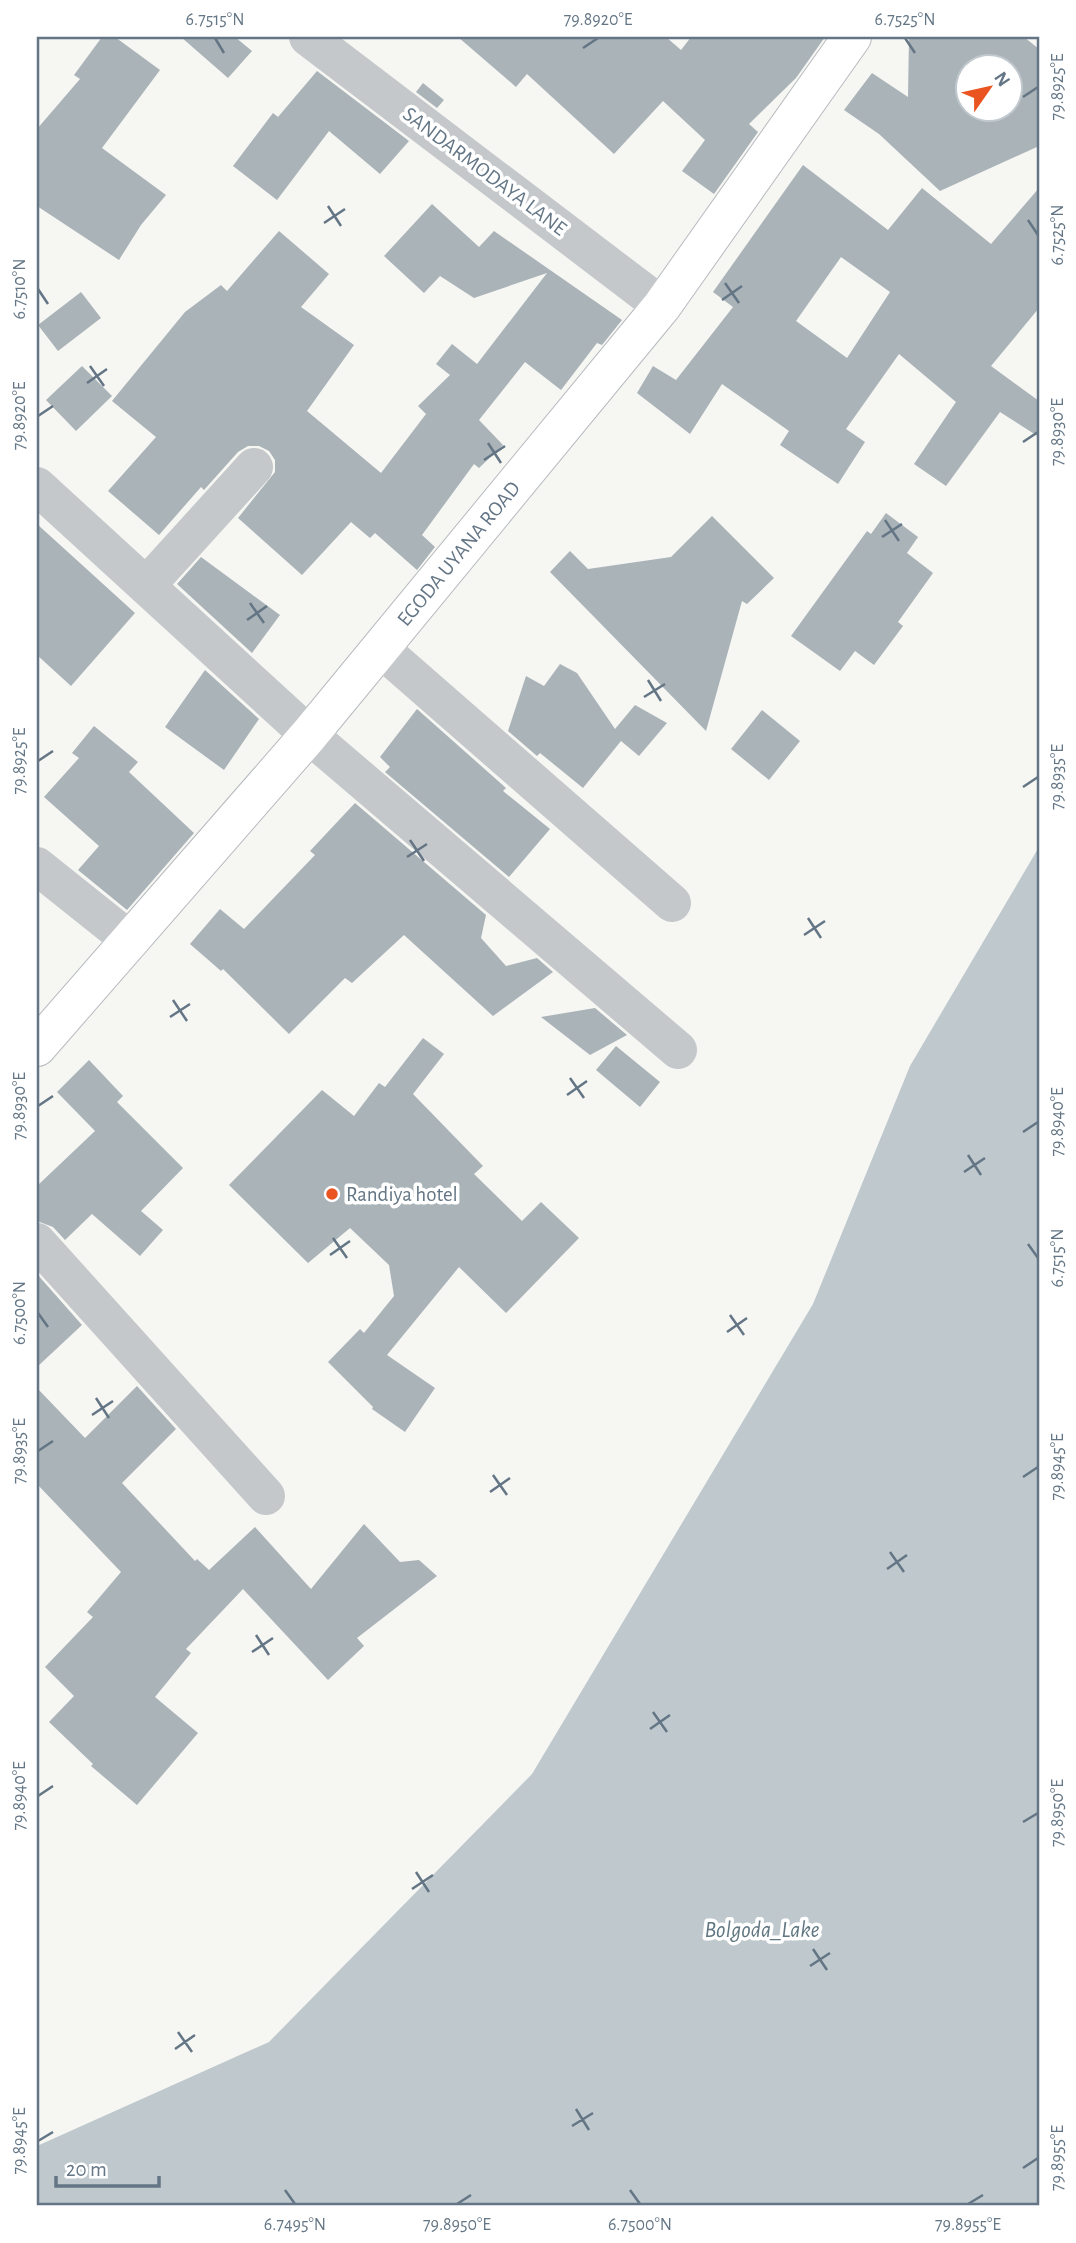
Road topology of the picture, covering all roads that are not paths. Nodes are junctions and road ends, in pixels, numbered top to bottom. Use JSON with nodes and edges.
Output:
{"nodes":[{"id":1,"x":308,"y":37,"type":"edge"},
{"id":2,"x":852,"y":37,"type":"edge"},
{"id":3,"x":662,"y":306,"type":"junction"},
{"id":4,"x":254,"y":467,"type":"dead end"},
{"id":5,"x":37,"y":486,"type":"edge"},
{"id":6,"x":146,"y":586,"type":"junction"},
{"id":7,"x":381,"y":649,"type":"junction"},
{"id":8,"x":309,"y":735,"type":"junction"},
{"id":9,"x":37,"y":866,"type":"edge"},
{"id":10,"x":672,"y":903,"type":"dead end"},
{"id":11,"x":131,"y":941,"type":"junction"},
{"id":12,"x":37,"y":1047,"type":"edge"},
{"id":13,"x":678,"y":1049,"type":"dead end"},
{"id":14,"x":37,"y":1242,"type":"edge"},
{"id":15,"x":266,"y":1496,"type":"dead end"}],
"edges":[{"from":1,"to":3,"type":"street","name":"SANDARMODAYA LANE"},
{"from":2,"to":3,"type":"main road","name":"EGODA UYANA ROAD"},
{"from":3,"to":7,"type":"main road","name":"EGODA UYANA ROAD"},
{"from":4,"to":6,"type":"street"},
{"from":5,"to":6,"type":"street"},
{"from":6,"to":8,"type":"street"},
{"from":7,"to":8,"type":"main road","name":"EGODA UYANA ROAD"},
{"from":7,"to":10,"type":"street"},
{"from":8,"to":11,"type":"main road","name":"EGODA UYANA ROAD"},
{"from":8,"to":13,"type":"street"},
{"from":9,"to":11,"type":"street"},
{"from":11,"to":12,"type":"main road","name":"EGODA UYANA ROAD"},
{"from":14,"to":15,"type":"street"}]}
